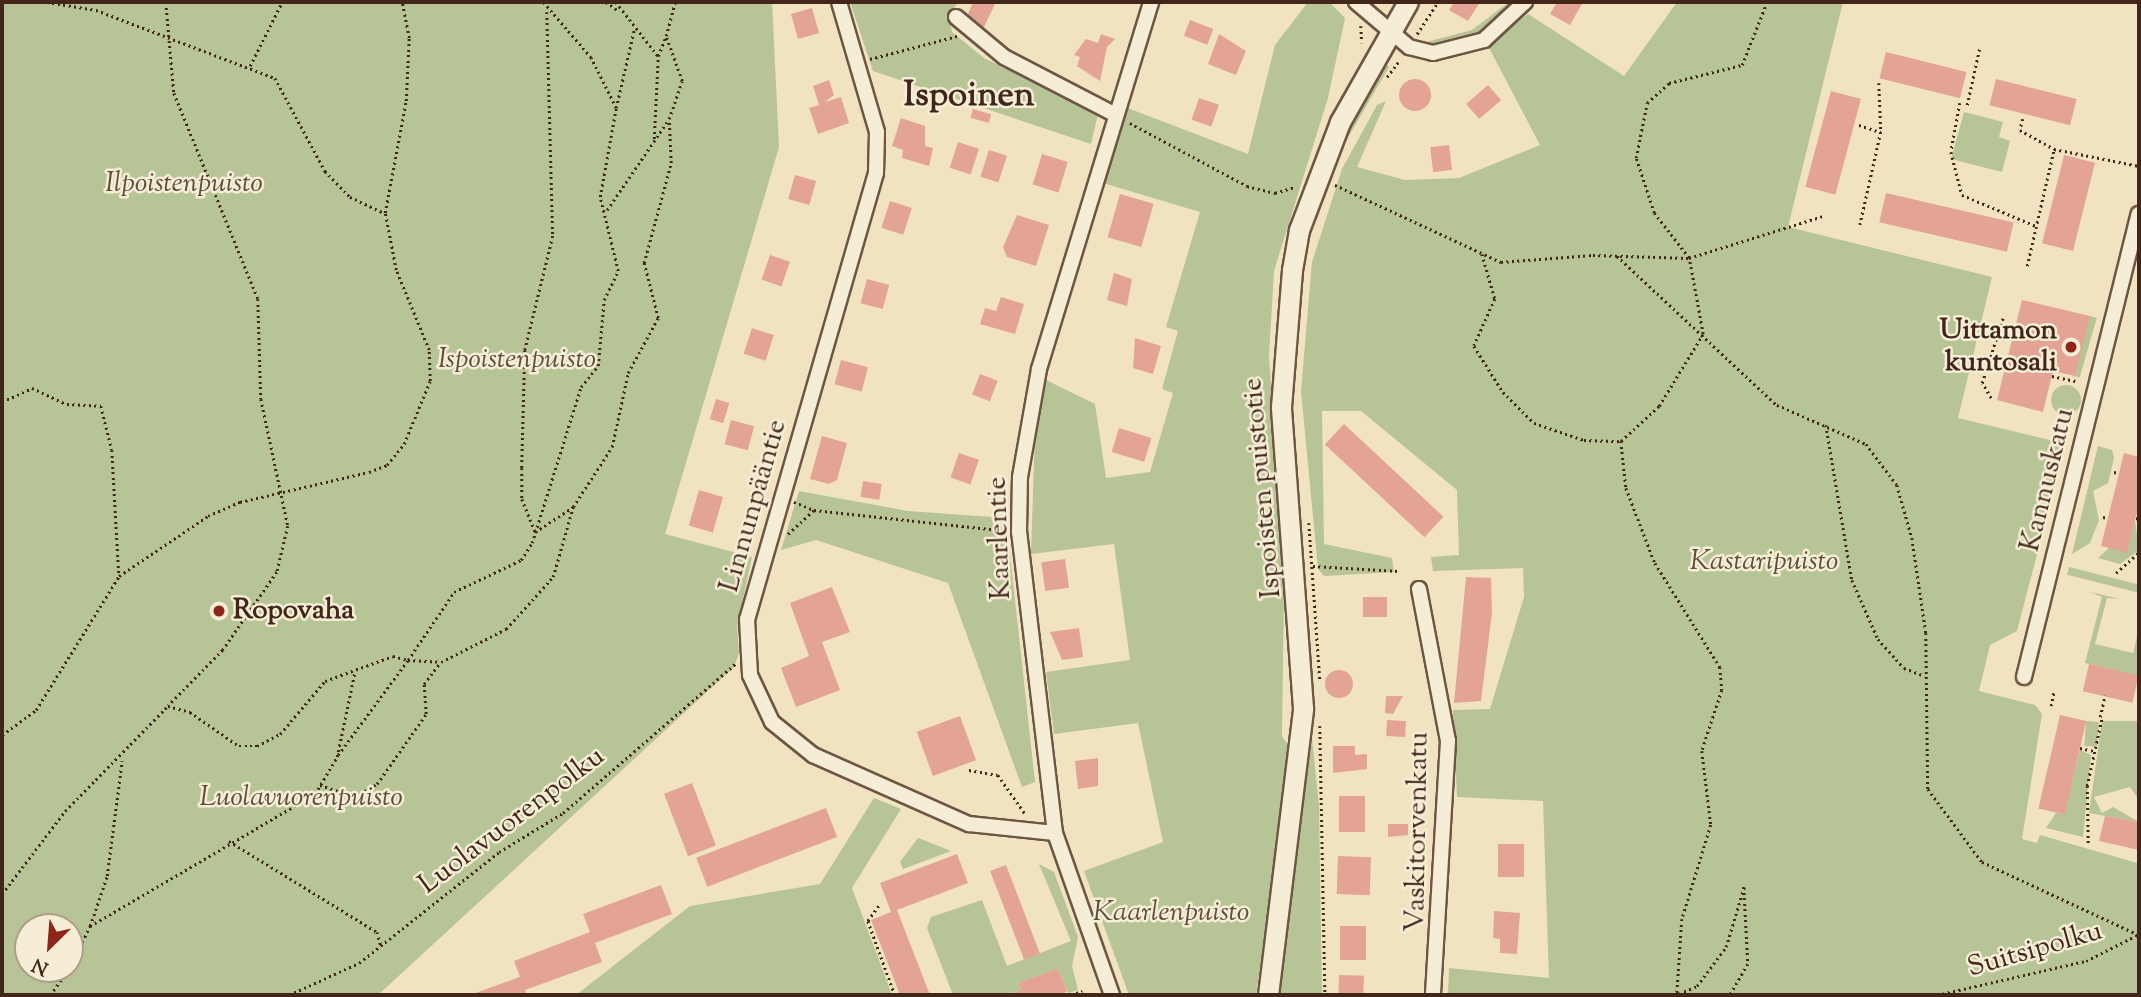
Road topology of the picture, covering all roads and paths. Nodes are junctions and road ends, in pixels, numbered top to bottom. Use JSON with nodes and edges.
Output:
{"nodes":[{"id":1,"x":47,"y":2,"type":"edge"},
{"id":2,"x":166,"y":2,"type":"edge"},
{"id":3,"x":282,"y":2,"type":"edge"},
{"id":4,"x":402,"y":2,"type":"edge"},
{"id":5,"x":543,"y":2,"type":"edge"},
{"id":6,"x":606,"y":2,"type":"edge"},
{"id":7,"x":616,"y":2,"type":"edge"},
{"id":8,"x":675,"y":2,"type":"edge"},
{"id":9,"x":839,"y":2,"type":"edge"},
{"id":10,"x":1151,"y":2,"type":"edge"},
{"id":11,"x":1356,"y":2,"type":"edge"},
{"id":12,"x":1408,"y":2,"type":"edge"},
{"id":13,"x":1438,"y":2,"type":"edge"},
{"id":14,"x":1525,"y":2,"type":"edge"},
{"id":15,"x":1767,"y":2,"type":"edge"},
{"id":16,"x":618,"y":11,"type":"junction"},
{"id":17,"x":547,"y":12,"type":"junction"},
{"id":18,"x":956,"y":17,"type":"dead end"},
{"id":19,"x":634,"y":30,"type":"junction"},
{"id":20,"x":966,"y":31,"type":"junction"},
{"id":21,"x":1390,"y":31,"type":"junction"},
{"id":22,"x":168,"y":36,"type":"junction"},
{"id":23,"x":666,"y":36,"type":"junction"},
{"id":24,"x":1415,"y":37,"type":"dead end"},
{"id":25,"x":1980,"y":46,"type":"dead end"},
{"id":26,"x":658,"y":56,"type":"junction"},
{"id":27,"x":1400,"y":59,"type":"dead end"},
{"id":28,"x":858,"y":62,"type":"junction"},
{"id":29,"x":250,"y":66,"type":"junction"},
{"id":30,"x":1382,"y":83,"type":"dead end"},
{"id":31,"x":1879,"y":83,"type":"dead end"},
{"id":32,"x":1960,"y":103,"type":"dead end"},
{"id":33,"x":1967,"y":105,"type":"dead end"},
{"id":34,"x":616,"y":108,"type":"junction"},
{"id":35,"x":1112,"y":113,"type":"junction"},
{"id":36,"x":669,"y":119,"type":"junction"},
{"id":37,"x":2023,"y":119,"type":"dead end"},
{"id":38,"x":1858,"y":125,"type":"dead end"},
{"id":39,"x":1881,"y":132,"type":"junction"},
{"id":40,"x":653,"y":142,"type":"junction"},
{"id":41,"x":2054,"y":149,"type":"junction"},
{"id":42,"x":2139,"y":166,"type":"edge"},
{"id":43,"x":1328,"y":178,"type":"junction"},
{"id":44,"x":1329,"y":193,"type":"dead end"},
{"id":45,"x":606,"y":211,"type":"junction"},
{"id":46,"x":385,"y":213,"type":"junction"},
{"id":47,"x":2139,"y":214,"type":"edge"},
{"id":48,"x":1823,"y":216,"type":"dead end"},
{"id":49,"x":1860,"y":225,"type":"dead end"},
{"id":50,"x":2036,"y":226,"type":"junction"},
{"id":51,"x":1482,"y":254,"type":"junction"},
{"id":52,"x":1617,"y":256,"type":"junction"},
{"id":53,"x":1689,"y":258,"type":"junction"},
{"id":54,"x":2027,"y":266,"type":"dead end"},
{"id":55,"x":2003,"y":318,"type":"dead end"},
{"id":56,"x":1703,"y":334,"type":"junction"},
{"id":57,"x":2052,"y":376,"type":"dead end"},
{"id":58,"x":2074,"y":381,"type":"dead end"},
{"id":59,"x":1991,"y":398,"type":"dead end"},
{"id":60,"x":2,"y":402,"type":"edge"},
{"id":61,"x":1826,"y":425,"type":"junction"},
{"id":62,"x":1621,"y":441,"type":"junction"},
{"id":63,"x":279,"y":494,"type":"junction"},
{"id":64,"x":781,"y":496,"type":"junction"},
{"id":65,"x":573,"y":507,"type":"junction"},
{"id":66,"x":814,"y":510,"type":"junction"},
{"id":67,"x":1308,"y":512,"type":"dead end"},
{"id":68,"x":2103,"y":517,"type":"dead end"},
{"id":69,"x":2108,"y":518,"type":"dead end"},
{"id":70,"x":535,"y":532,"type":"junction"},
{"id":71,"x":1019,"y":532,"type":"junction"},
{"id":72,"x":784,"y":538,"type":"dead end"},
{"id":73,"x":2139,"y":552,"type":"edge"},
{"id":74,"x":1313,"y":566,"type":"junction"},
{"id":75,"x":1399,"y":571,"type":"dead end"},
{"id":76,"x":2116,"y":573,"type":"dead end"},
{"id":77,"x":119,"y":576,"type":"junction"},
{"id":78,"x":1419,"y":589,"type":"dead end"},
{"id":79,"x":408,"y":660,"type":"junction"},
{"id":80,"x":746,"y":660,"type":"junction"},
{"id":81,"x":440,"y":662,"type":"junction"},
{"id":82,"x":355,"y":671,"type":"junction"},
{"id":83,"x":1925,"y":676,"type":"junction"},
{"id":84,"x":2024,"y":677,"type":"dead end"},
{"id":85,"x":1320,"y":686,"type":"dead end"},
{"id":86,"x":2054,"y":691,"type":"dead end"},
{"id":87,"x":2105,"y":696,"type":"dead end"},
{"id":88,"x":168,"y":706,"type":"junction"},
{"id":89,"x":2051,"y":706,"type":"dead end"},
{"id":90,"x":1320,"y":724,"type":"dead end"},
{"id":91,"x":2,"y":735,"type":"edge"},
{"id":92,"x":2080,"y":748,"type":"dead end"},
{"id":93,"x":2094,"y":751,"type":"junction"},
{"id":94,"x":337,"y":757,"type":"junction"},
{"id":95,"x":122,"y":759,"type":"junction"},
{"id":96,"x":969,"y":770,"type":"dead end"},
{"id":97,"x":320,"y":785,"type":"junction"},
{"id":98,"x":1028,"y":818,"type":"dead end"},
{"id":99,"x":1055,"y":834,"type":"junction"},
{"id":100,"x":229,"y":841,"type":"junction"},
{"id":101,"x":2088,"y":843,"type":"dead end"},
{"id":102,"x":2,"y":894,"type":"edge"},
{"id":103,"x":879,"y":906,"type":"dead end"},
{"id":104,"x":90,"y":926,"type":"junction"},
{"id":105,"x":2139,"y":934,"type":"edge"},
{"id":106,"x":84,"y":938,"type":"edge"},
{"id":107,"x":381,"y":946,"type":"junction"},
{"id":108,"x":1082,"y":992,"type":"dead end"},
{"id":109,"x":289,"y":995,"type":"edge"},
{"id":110,"x":895,"y":995,"type":"edge"},
{"id":111,"x":1071,"y":995,"type":"edge"},
{"id":112,"x":1112,"y":995,"type":"edge"},
{"id":113,"x":1268,"y":995,"type":"edge"},
{"id":114,"x":1325,"y":995,"type":"edge"},
{"id":115,"x":1433,"y":995,"type":"edge"},
{"id":116,"x":1677,"y":995,"type":"edge"},
{"id":117,"x":1730,"y":995,"type":"edge"},
{"id":118,"x":1937,"y":995,"type":"edge"}],
"edges":[{"from":1,"to":22,"type":"path"},
{"from":2,"to":22,"type":"path"},
{"from":3,"to":29,"type":"path"},
{"from":4,"to":46,"type":"path"},
{"from":5,"to":17,"type":"path"},
{"from":6,"to":16,"type":"path"},
{"from":7,"to":16,"type":"path"},
{"from":8,"to":23,"type":"path"},
{"from":9,"to":28,"type":"street","name":"Linnunpääntie"},
{"from":10,"to":35,"type":"street","name":"Kaarlentie"},
{"from":11,"to":21,"type":"street"},
{"from":12,"to":21,"type":"main road","name":"Ispoisten puistotie"},
{"from":13,"to":24,"type":"path"},
{"from":14,"to":21,"type":"street"},
{"from":15,"to":53,"type":"path"},
{"from":16,"to":19,"type":"path"},
{"from":17,"to":34,"type":"path"},
{"from":17,"to":70,"type":"path"},
{"from":18,"to":20,"type":"street"},
{"from":19,"to":26,"type":"path"},
{"from":19,"to":34,"type":"path"},
{"from":20,"to":28,"type":"path"},
{"from":20,"to":35,"type":"street"},
{"from":21,"to":43,"type":"main road","name":"Ispoisten puistotie"},
{"from":22,"to":29,"type":"path"},
{"from":22,"to":63,"type":"path"},
{"from":23,"to":26,"type":"path"},
{"from":23,"to":36,"type":"path"},
{"from":25,"to":33,"type":"path"},
{"from":26,"to":40,"type":"path"},
{"from":27,"to":30,"type":"path"},
{"from":28,"to":64,"type":"street","name":"Linnunpääntie"},
{"from":29,"to":46,"type":"path"},
{"from":31,"to":39,"type":"path"},
{"from":32,"to":50,"type":"path"},
{"from":34,"to":45,"type":"path"},
{"from":35,"to":43,"type":"path"},
{"from":35,"to":71,"type":"street","name":"Kaarlentie"},
{"from":36,"to":40,"type":"path"},
{"from":36,"to":65,"type":"path"},
{"from":37,"to":41,"type":"path"},
{"from":38,"to":39,"type":"path"},
{"from":39,"to":49,"type":"path"},
{"from":40,"to":45,"type":"path"},
{"from":41,"to":42,"type":"path"},
{"from":41,"to":50,"type":"path"},
{"from":43,"to":44,"type":"path"},
{"from":43,"to":51,"type":"path"},
{"from":43,"to":113,"type":"main road","name":"Ispoisten puistotie"},
{"from":45,"to":70,"type":"path"},
{"from":46,"to":63,"type":"path"},
{"from":47,"to":84,"type":"street","name":"Kannuskatu"},
{"from":48,"to":53,"type":"path"},
{"from":50,"to":54,"type":"path"},
{"from":51,"to":52,"type":"path"},
{"from":51,"to":62,"type":"path"},
{"from":52,"to":53,"type":"path"},
{"from":52,"to":56,"type":"path"},
{"from":53,"to":56,"type":"path"},
{"from":55,"to":59,"type":"path"},
{"from":56,"to":61,"type":"path"},
{"from":56,"to":62,"type":"path"},
{"from":57,"to":58,"type":"path"},
{"from":60,"to":77,"type":"path"},
{"from":61,"to":83,"type":"path"},
{"from":61,"to":83,"type":"path"},
{"from":62,"to":116,"type":"path"},
{"from":63,"to":77,"type":"path"},
{"from":63,"to":88,"type":"path"},
{"from":64,"to":66,"type":"path"},
{"from":64,"to":80,"type":"street","name":"Linnunpääntie"},
{"from":65,"to":70,"type":"path"},
{"from":65,"to":81,"type":"path"},
{"from":66,"to":71,"type":"path"},
{"from":66,"to":72,"type":"path"},
{"from":67,"to":74,"type":"path"},
{"from":68,"to":69,"type":"path"},
{"from":70,"to":79,"type":"path"},
{"from":71,"to":99,"type":"street","name":"Kaarlentie"},
{"from":73,"to":76,"type":"path"},
{"from":74,"to":75,"type":"path"},
{"from":74,"to":85,"type":"path"},
{"from":77,"to":91,"type":"path"},
{"from":78,"to":115,"type":"street","name":"Vaskitorvenkatu"},
{"from":79,"to":81,"type":"path"},
{"from":79,"to":82,"type":"path"},
{"from":79,"to":94,"type":"path"},
{"from":80,"to":99,"type":"street","name":"Linnunpääntie"},
{"from":80,"to":107,"type":"path","name":"Luolavuorenpolku"},
{"from":81,"to":97,"type":"path"},
{"from":82,"to":88,"type":"path"},
{"from":82,"to":94,"type":"path"},
{"from":83,"to":105,"type":"path"},
{"from":86,"to":89,"type":"path"},
{"from":87,"to":93,"type":"path"},
{"from":88,"to":95,"type":"path"},
{"from":90,"to":114,"type":"path"},
{"from":92,"to":93,"type":"path"},
{"from":93,"to":101,"type":"path"},
{"from":94,"to":97,"type":"path"},
{"from":95,"to":102,"type":"path"},
{"from":95,"to":104,"type":"path"},
{"from":96,"to":98,"type":"path"},
{"from":97,"to":100,"type":"path"},
{"from":99,"to":112,"type":"street","name":"Kaarlentie"},
{"from":100,"to":104,"type":"path"},
{"from":100,"to":107,"type":"path"},
{"from":103,"to":110,"type":"path"},
{"from":104,"to":106,"type":"path"},
{"from":105,"to":118,"type":"path","name":"Suitsipolku"},
{"from":107,"to":109,"type":"path","name":"Luolavuorenpolku"},
{"from":108,"to":111,"type":"path"},
{"from":116,"to":117,"type":"path"}]}
